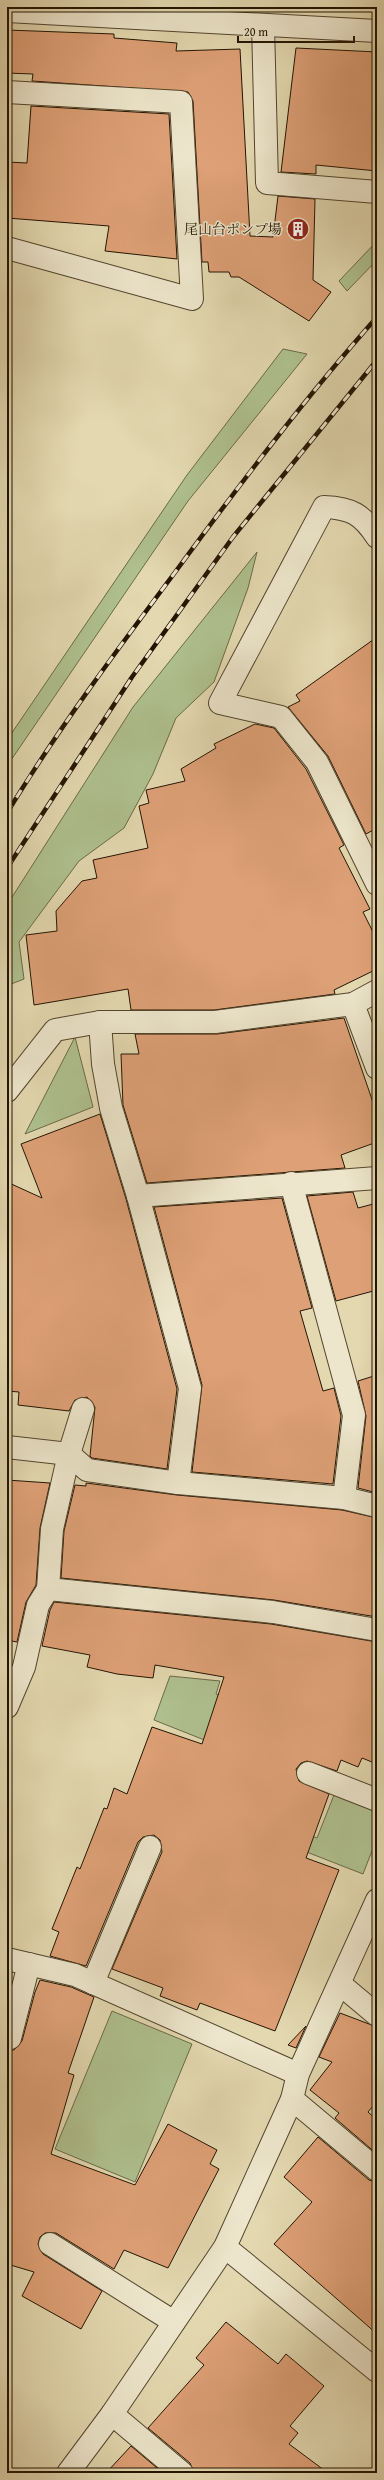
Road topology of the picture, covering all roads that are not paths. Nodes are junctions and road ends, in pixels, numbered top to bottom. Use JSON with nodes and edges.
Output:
{"nodes":[{"id":1,"x":7,"y":11,"type":"edge"},
{"id":2,"x":263,"y":25,"type":"junction"},
{"id":3,"x":377,"y":31,"type":"edge"},
{"id":4,"x":7,"y":92,"type":"edge"},
{"id":5,"x":377,"y":192,"type":"edge"},
{"id":6,"x":7,"y":248,"type":"edge"},
{"id":7,"x":377,"y":537,"type":"edge"},
{"id":8,"x":375,"y":874,"type":"edge"},
{"id":9,"x":377,"y":991,"type":"edge"},
{"id":10,"x":353,"y":1004,"type":"junction"},
{"id":11,"x":100,"y":1022,"type":"junction"},
{"id":12,"x":377,"y":1068,"type":"edge"},
{"id":13,"x":7,"y":1092,"type":"edge"},
{"id":14,"x":377,"y":1178,"type":"edge"},
{"id":15,"x":291,"y":1183,"type":"junction"},
{"id":16,"x":138,"y":1196,"type":"junction"},
{"id":17,"x":83,"y":1408,"type":"dead end"},
{"id":18,"x":7,"y":1447,"type":"edge"},
{"id":19,"x":69,"y":1454,"type":"junction"},
{"id":20,"x":178,"y":1482,"type":"junction"},
{"id":21,"x":344,"y":1498,"type":"junction"},
{"id":22,"x":377,"y":1506,"type":"edge"},
{"id":23,"x":48,"y":1588,"type":"junction"},
{"id":24,"x":377,"y":1630,"type":"edge"},
{"id":25,"x":7,"y":1707,"type":"edge"},
{"id":26,"x":308,"y":1773,"type":"dead end"},
{"id":27,"x":377,"y":1800,"type":"edge"},
{"id":28,"x":150,"y":1847,"type":"dead end"},
{"id":29,"x":377,"y":1900,"type":"edge"},
{"id":30,"x":7,"y":1959,"type":"edge"},
{"id":31,"x":29,"y":1964,"type":"junction"},
{"id":32,"x":94,"y":1983,"type":"junction"},
{"id":33,"x":340,"y":1984,"type":"junction"},
{"id":34,"x":377,"y":2015,"type":"edge"},
{"id":35,"x":10,"y":2038,"type":"dead end"},
{"id":36,"x":298,"y":2074,"type":"junction"},
{"id":37,"x":292,"y":2099,"type":"junction"},
{"id":38,"x":377,"y":2170,"type":"edge"},
{"id":39,"x":50,"y":2244,"type":"dead end"},
{"id":40,"x":225,"y":2247,"type":"junction"},
{"id":41,"x":174,"y":2322,"type":"junction"},
{"id":42,"x":377,"y":2371,"type":"edge"},
{"id":43,"x":112,"y":2414,"type":"junction"},
{"id":44,"x":68,"y":2473,"type":"edge"},
{"id":45,"x":182,"y":2473,"type":"edge"}],
"edges":[{"from":1,"to":2,"type":"street"},
{"from":2,"to":3,"type":"street"},
{"from":2,"to":5,"type":"street"},
{"from":4,"to":6,"type":"street"},
{"from":7,"to":8,"type":"street"},
{"from":9,"to":10,"type":"street"},
{"from":10,"to":11,"type":"street"},
{"from":10,"to":12,"type":"street"},
{"from":11,"to":13,"type":"street"},
{"from":11,"to":16,"type":"street"},
{"from":14,"to":15,"type":"street"},
{"from":15,"to":16,"type":"street"},
{"from":15,"to":21,"type":"street"},
{"from":16,"to":20,"type":"street"},
{"from":17,"to":19,"type":"street"},
{"from":18,"to":19,"type":"street"},
{"from":19,"to":20,"type":"street"},
{"from":19,"to":23,"type":"street"},
{"from":20,"to":21,"type":"street"},
{"from":21,"to":22,"type":"street"},
{"from":23,"to":24,"type":"street"},
{"from":23,"to":25,"type":"street"},
{"from":26,"to":27,"type":"street"},
{"from":28,"to":32,"type":"street"},
{"from":29,"to":33,"type":"street"},
{"from":30,"to":31,"type":"street"},
{"from":31,"to":32,"type":"street"},
{"from":31,"to":35,"type":"street"},
{"from":32,"to":36,"type":"street"},
{"from":33,"to":34,"type":"street"},
{"from":33,"to":36,"type":"street"},
{"from":36,"to":37,"type":"street"},
{"from":37,"to":38,"type":"street"},
{"from":37,"to":40,"type":"street"},
{"from":39,"to":41,"type":"street"},
{"from":40,"to":41,"type":"street"},
{"from":40,"to":42,"type":"street"},
{"from":41,"to":43,"type":"street"},
{"from":43,"to":44,"type":"street"},
{"from":43,"to":45,"type":"street"}]}
